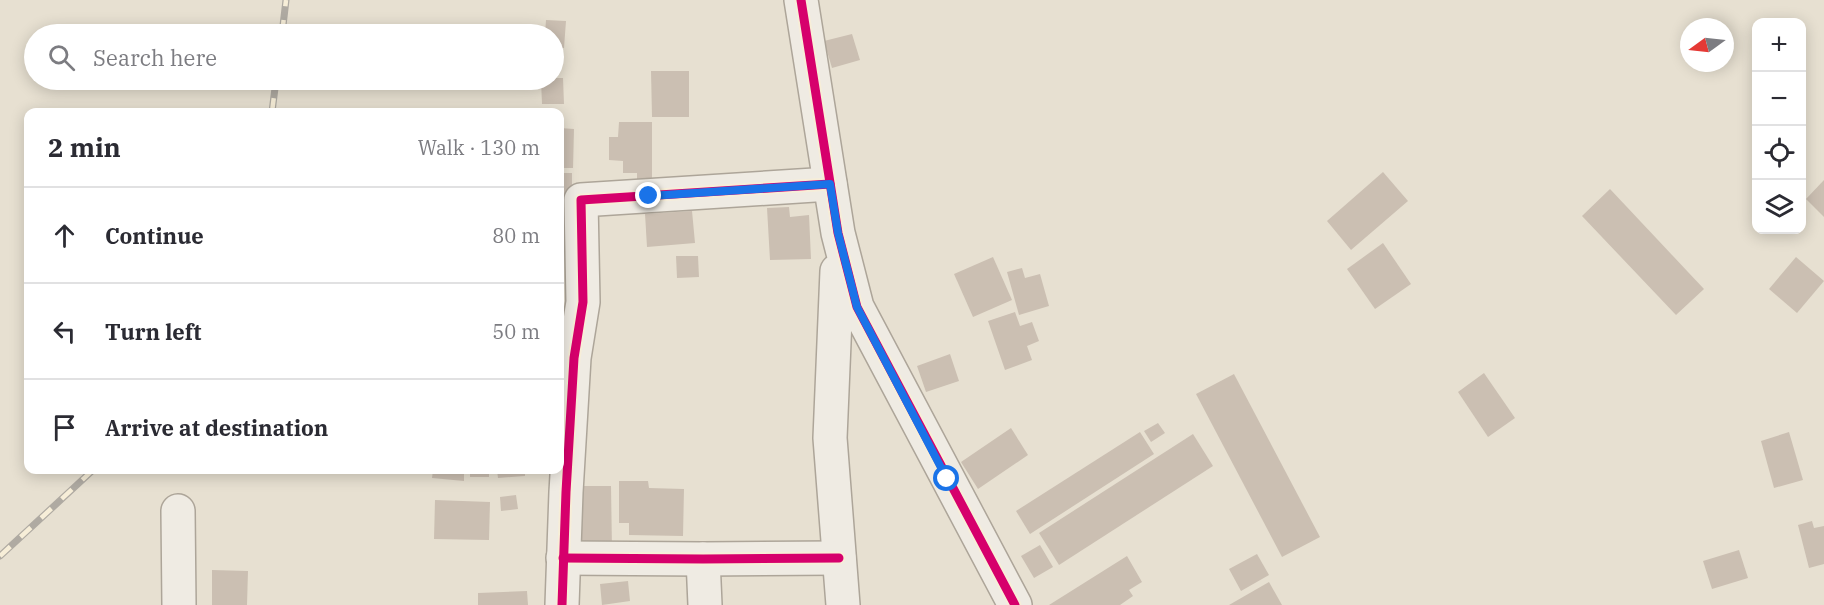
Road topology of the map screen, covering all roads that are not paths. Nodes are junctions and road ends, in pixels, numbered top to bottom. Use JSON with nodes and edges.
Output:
{"nodes":[{"id":1,"x":801,"y":0,"type":"edge"},
{"id":2,"x":830,"y":184,"type":"junction"},
{"id":3,"x":838,"y":233,"type":"junction"},
{"id":4,"x":875,"y":340,"type":"junction"},
{"id":5,"x":834,"y":351,"type":"junction"},
{"id":6,"x":178,"y":510,"type":"dead end"},
{"id":7,"x":563,"y":558,"type":"junction"},
{"id":8,"x":839,"y":558,"type":"junction"},
{"id":9,"x":703,"y":559,"type":"junction"},
{"id":10,"x":179,"y":605,"type":"edge"},
{"id":11,"x":562,"y":605,"type":"edge"},
{"id":12,"x":705,"y":605,"type":"edge"},
{"id":13,"x":843,"y":605,"type":"edge"},
{"id":14,"x":1015,"y":605,"type":"edge"}],
"edges":[{"from":1,"to":2,"type":"street"},
{"from":2,"to":3,"type":"street"},
{"from":2,"to":7,"type":"street"},
{"from":3,"to":4,"type":"street"},
{"from":3,"to":5,"type":"street"},
{"from":4,"to":5,"type":"street"},
{"from":4,"to":14,"type":"street"},
{"from":5,"to":8,"type":"street"},
{"from":6,"to":10,"type":"street"},
{"from":7,"to":9,"type":"street"},
{"from":7,"to":11,"type":"street"},
{"from":8,"to":9,"type":"street"},
{"from":8,"to":13,"type":"street"},
{"from":9,"to":12,"type":"street"}]}
